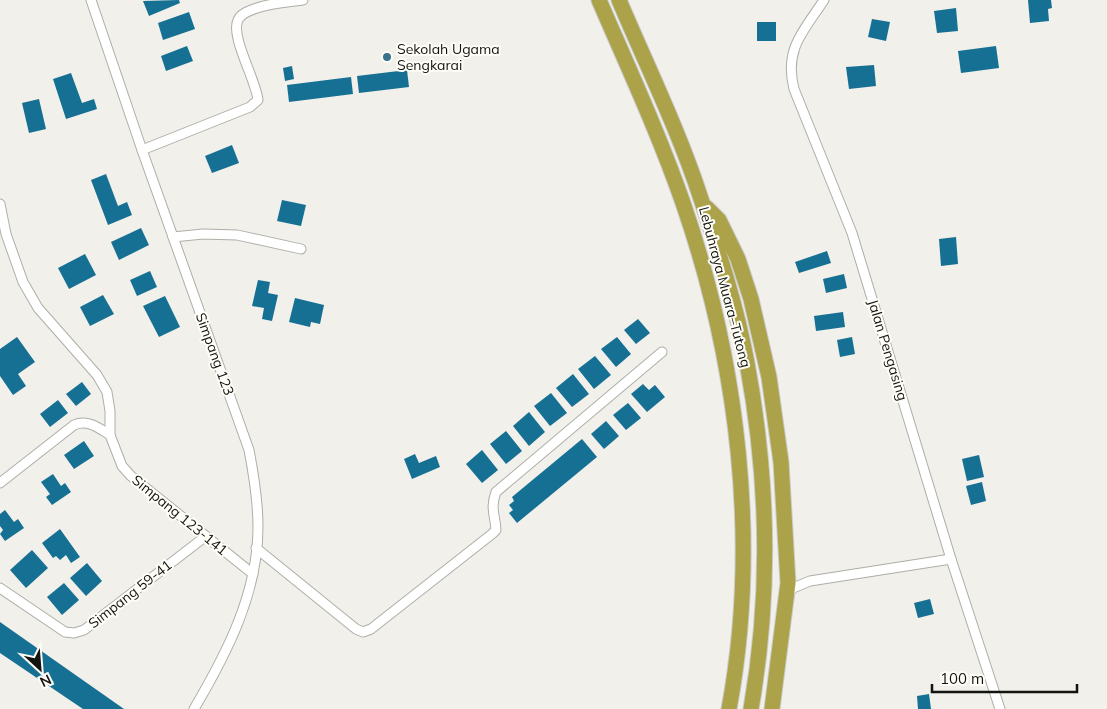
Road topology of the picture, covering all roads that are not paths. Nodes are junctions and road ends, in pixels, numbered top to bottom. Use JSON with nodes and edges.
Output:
{"nodes":[{"id":1,"x":91,"y":0,"type":"edge"},
{"id":2,"x":303,"y":0,"type":"edge"},
{"id":3,"x":599,"y":0,"type":"edge"},
{"id":4,"x":619,"y":0,"type":"edge"},
{"id":5,"x":824,"y":0,"type":"edge"},
{"id":6,"x":142,"y":150,"type":"junction"},
{"id":7,"x":703,"y":203,"type":"junction"},
{"id":8,"x":0,"y":204,"type":"edge"},
{"id":9,"x":3,"y":236,"type":"edge"},
{"id":10,"x":173,"y":237,"type":"junction"},
{"id":11,"x":301,"y":249,"type":"dead end"},
{"id":12,"x":662,"y":352,"type":"dead end"},
{"id":13,"x":110,"y":435,"type":"junction"},
{"id":14,"x":0,"y":483,"type":"edge"},
{"id":15,"x":206,"y":536,"type":"junction"},
{"id":16,"x":256,"y":548,"type":"junction"},
{"id":17,"x":951,"y":559,"type":"junction"},
{"id":18,"x":787,"y":571,"type":"junction"},
{"id":19,"x":253,"y":574,"type":"junction"},
{"id":20,"x":810,"y":581,"type":"junction"},
{"id":21,"x":0,"y":588,"type":"edge"},
{"id":22,"x":786,"y":596,"type":"junction"},
{"id":23,"x":194,"y":709,"type":"edge"},
{"id":24,"x":729,"y":709,"type":"edge"},
{"id":25,"x":751,"y":709,"type":"edge"},
{"id":26,"x":772,"y":709,"type":"edge"},
{"id":27,"x":1000,"y":709,"type":"edge"}],
"edges":[{"from":1,"to":6,"type":"street","name":"Simpang 123"},
{"from":2,"to":6,"type":"street"},
{"from":3,"to":24,"type":"highway","name":"Lebuhraya Muara–Tutong"},
{"from":4,"to":7,"type":"highway","name":"Lebuhraya Muara–Tutong"},
{"from":5,"to":17,"type":"street","name":"Jalan Pengasing"},
{"from":6,"to":10,"type":"street","name":"Simpang 123"},
{"from":7,"to":18,"type":"highway"},
{"from":7,"to":25,"type":"highway","name":"Lebuhraya Muara–Tutong"},
{"from":8,"to":9,"type":"street"},
{"from":9,"to":13,"type":"street"},
{"from":10,"to":11,"type":"street"},
{"from":10,"to":16,"type":"street","name":"Simpang 123"},
{"from":12,"to":16,"type":"street"},
{"from":13,"to":14,"type":"street"},
{"from":13,"to":15,"type":"street","name":"Simpang 123-141"},
{"from":15,"to":19,"type":"street","name":"Simpang 123-141"},
{"from":15,"to":21,"type":"street","name":"Simpang 59-41"},
{"from":16,"to":19,"type":"street","name":"Simpang 123"},
{"from":17,"to":20,"type":"street"},
{"from":17,"to":27,"type":"street","name":"Jalan Pengasing"},
{"from":18,"to":20,"type":"street"},
{"from":18,"to":22,"type":"highway"},
{"from":19,"to":23,"type":"street","name":"Simpang 123"},
{"from":20,"to":22,"type":"street"},
{"from":22,"to":26,"type":"highway"}]}
